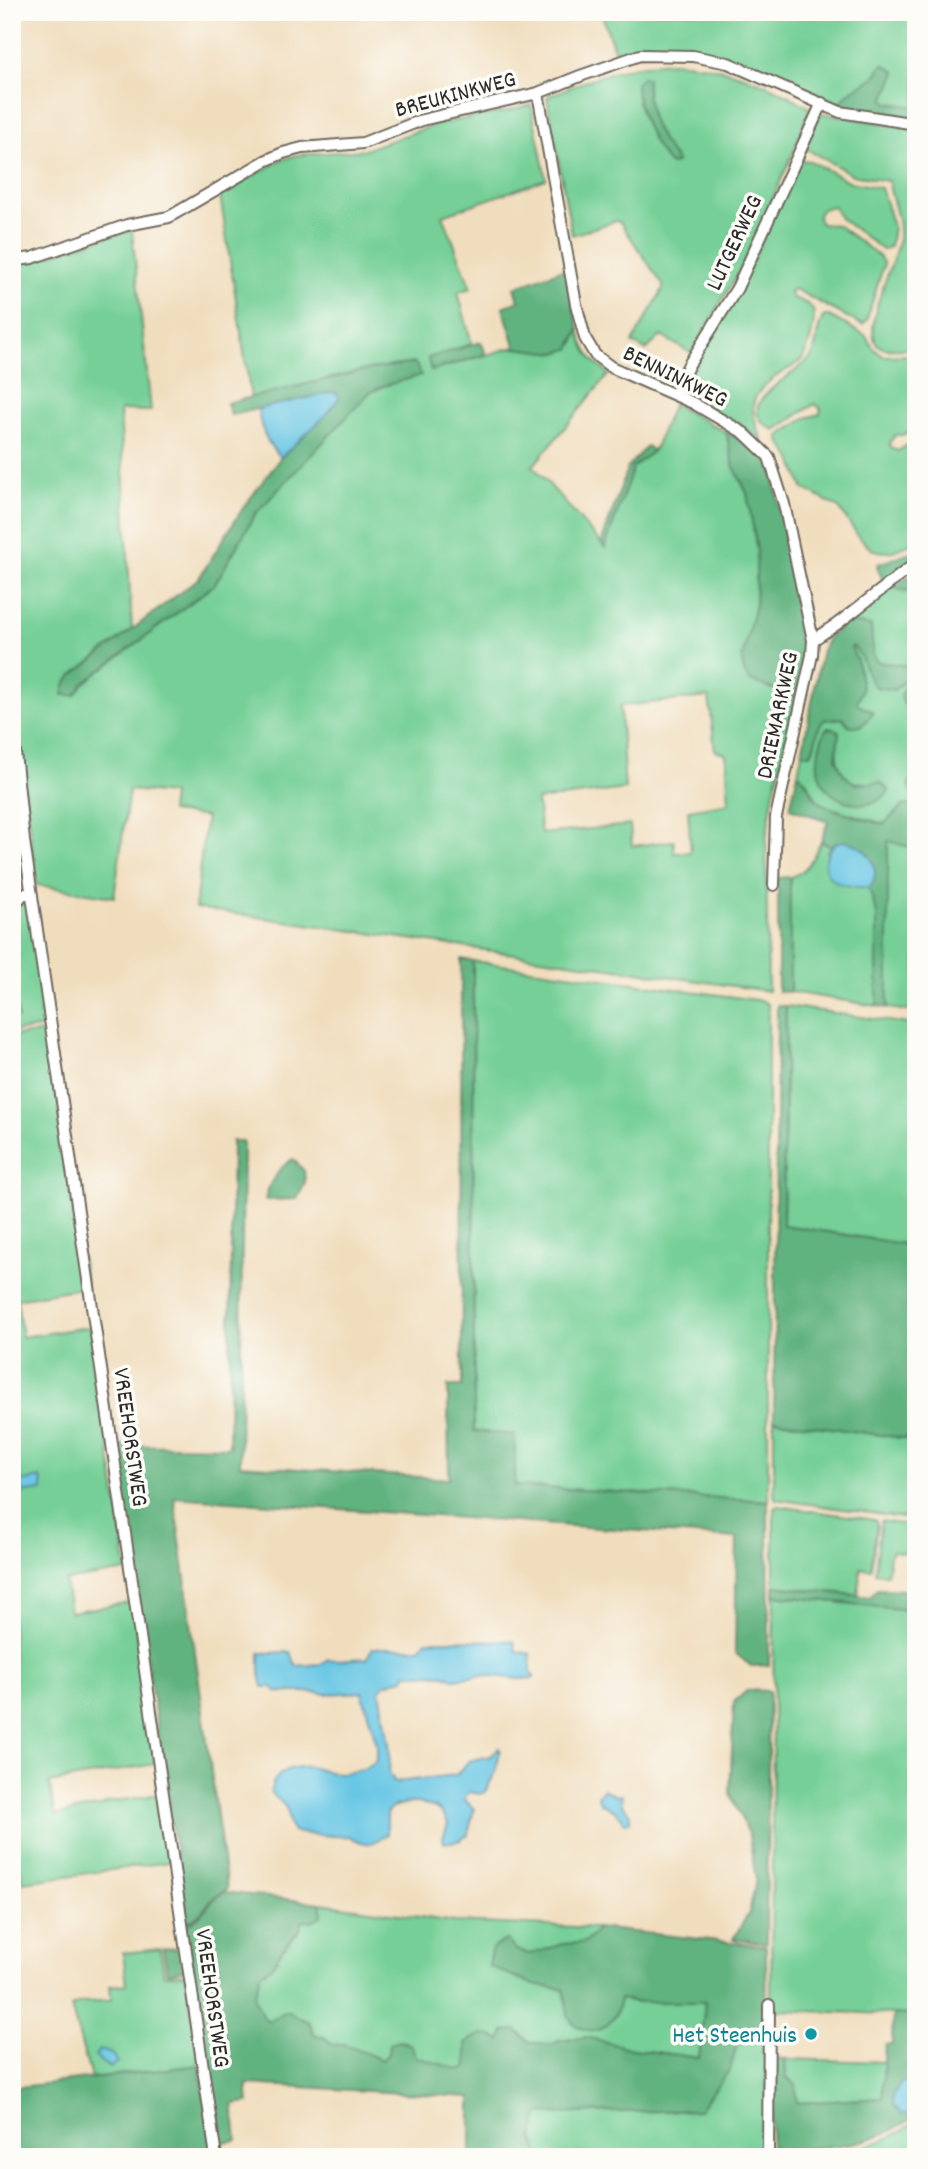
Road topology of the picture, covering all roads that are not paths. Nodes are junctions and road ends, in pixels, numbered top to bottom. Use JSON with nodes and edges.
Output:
{"nodes":[{"id":1,"x":538,"y":93,"type":"junction"},
{"id":2,"x":822,"y":103,"type":"junction"},
{"id":3,"x":916,"y":124,"type":"edge"},
{"id":4,"x":12,"y":261,"type":"edge"},
{"id":5,"x":675,"y":395,"type":"junction"},
{"id":6,"x":916,"y":563,"type":"edge"},
{"id":7,"x":813,"y":640,"type":"junction"},
{"id":8,"x":12,"y":723,"type":"edge"},
{"id":9,"x":774,"y":885,"type":"dead end"},
{"id":10,"x":32,"y":894,"type":"junction"},
{"id":11,"x":12,"y":908,"type":"edge"},
{"id":12,"x":769,"y":2005,"type":"dead end"},
{"id":13,"x":215,"y":2157,"type":"edge"},
{"id":14,"x":768,"y":2157,"type":"edge"}],
"edges":[{"from":1,"to":2,"type":"street","name":"BREUKINKWEG"},
{"from":1,"to":4,"type":"street","name":"BREUKINKWEG"},
{"from":1,"to":5,"type":"street","name":"BENNINKWEG"},
{"from":2,"to":3,"type":"street","name":"BREUKINKWEG"},
{"from":2,"to":5,"type":"street","name":"LUTGERWEG"},
{"from":5,"to":7,"type":"street","name":"BENNINKWEG"},
{"from":6,"to":7,"type":"street","name":"DRIEMARKWEG"},
{"from":7,"to":9,"type":"street","name":"DRIEMARKWEG"},
{"from":8,"to":10,"type":"street","name":"VREEHORSTWEG"},
{"from":10,"to":11,"type":"street"},
{"from":10,"to":13,"type":"street","name":"VREEHORSTWEG"},
{"from":12,"to":14,"type":"street"}]}
